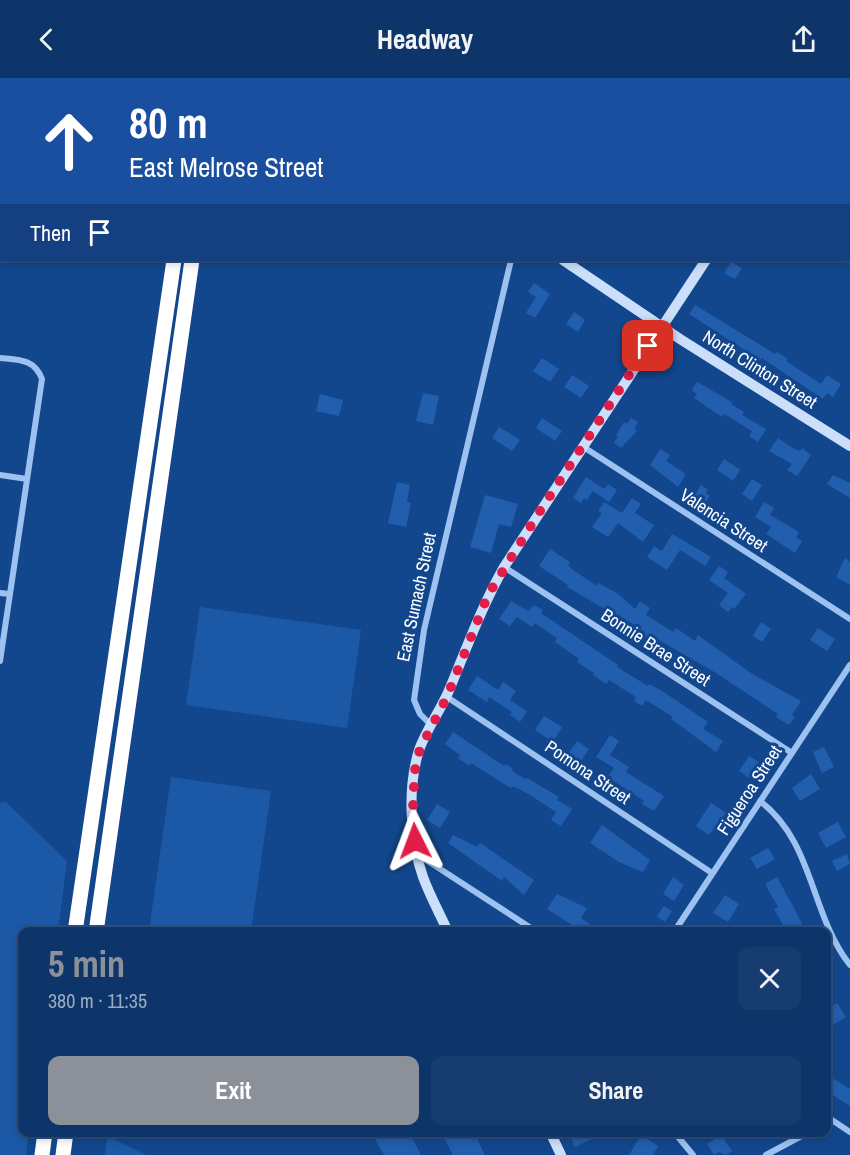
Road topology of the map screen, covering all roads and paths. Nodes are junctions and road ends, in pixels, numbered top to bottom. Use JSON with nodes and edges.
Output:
{"nodes":[{"id":1,"x":174,"y":261,"type":"edge"},
{"id":2,"x":191,"y":261,"type":"edge"},
{"id":3,"x":511,"y":261,"type":"edge"},
{"id":4,"x":564,"y":261,"type":"edge"},
{"id":5,"x":704,"y":261,"type":"edge"},
{"id":6,"x":662,"y":327,"type":"junction"},
{"id":7,"x":0,"y":358,"type":"edge"},
{"id":8,"x":582,"y":446,"type":"junction"},
{"id":9,"x":850,"y":446,"type":"edge"},
{"id":10,"x":0,"y":475,"type":"edge"},
{"id":11,"x":27,"y":478,"type":"junction"},
{"id":12,"x":504,"y":567,"type":"junction"},
{"id":13,"x":0,"y":593,"type":"edge"},
{"id":14,"x":10,"y":594,"type":"junction"},
{"id":15,"x":850,"y":620,"type":"edge"},
{"id":16,"x":0,"y":661,"type":"edge"},
{"id":17,"x":850,"y":665,"type":"edge"},
{"id":18,"x":447,"y":697,"type":"junction"},
{"id":19,"x":431,"y":724,"type":"junction"},
{"id":20,"x":792,"y":753,"type":"junction"},
{"id":21,"x":760,"y":801,"type":"junction"},
{"id":22,"x":416,"y":853,"type":"junction"},
{"id":23,"x":712,"y":873,"type":"junction"},
{"id":24,"x":76,"y":927,"type":"edge"},
{"id":25,"x":97,"y":927,"type":"edge"},
{"id":26,"x":446,"y":927,"type":"edge"},
{"id":27,"x":529,"y":927,"type":"edge"},
{"id":28,"x":677,"y":927,"type":"edge"},
{"id":29,"x":826,"y":927,"type":"edge"},
{"id":30,"x":831,"y":935,"type":"edge"},
{"id":31,"x":850,"y":965,"type":"edge"},
{"id":32,"x":831,"y":1121,"type":"edge"},
{"id":33,"x":850,"y":1132,"type":"edge"},
{"id":34,"x":44,"y":1137,"type":"edge"},
{"id":35,"x":65,"y":1137,"type":"edge"},
{"id":36,"x":552,"y":1137,"type":"edge"},
{"id":37,"x":678,"y":1137,"type":"edge"},
{"id":38,"x":800,"y":1137,"type":"edge"},
{"id":39,"x":42,"y":1155,"type":"edge"},
{"id":40,"x":63,"y":1155,"type":"edge"},
{"id":41,"x":561,"y":1155,"type":"edge"},
{"id":42,"x":693,"y":1155,"type":"edge"},
{"id":43,"x":766,"y":1155,"type":"edge"}],
"edges":[{"from":1,"to":24,"type":"highway"},
{"from":2,"to":25,"type":"highway"},
{"from":3,"to":19,"type":"street","name":"East Sumach Street"},
{"from":4,"to":6,"type":"street","name":"North Clinton Street"},
{"from":5,"to":6,"type":"street"},
{"from":6,"to":8,"type":"street"},
{"from":6,"to":9,"type":"street","name":"North Clinton Street"},
{"from":7,"to":11,"type":"street"},
{"from":8,"to":12,"type":"street"},
{"from":8,"to":15,"type":"street","name":"Valencia Street"},
{"from":10,"to":11,"type":"street"},
{"from":11,"to":14,"type":"street"},
{"from":12,"to":18,"type":"street"},
{"from":12,"to":20,"type":"street","name":"Bonnie Brae Street"},
{"from":13,"to":14,"type":"street"},
{"from":14,"to":16,"type":"street"},
{"from":17,"to":20,"type":"street","name":"Figueroa Street"},
{"from":18,"to":19,"type":"street"},
{"from":18,"to":23,"type":"street","name":"Pomona Street"},
{"from":19,"to":22,"type":"street"},
{"from":20,"to":21,"type":"street","name":"Figueroa Street"},
{"from":21,"to":23,"type":"street","name":"Figueroa Street"},
{"from":21,"to":29,"type":"street"},
{"from":22,"to":26,"type":"street"},
{"from":22,"to":27,"type":"street"},
{"from":23,"to":28,"type":"street","name":"Figueroa Street"},
{"from":30,"to":31,"type":"street"},
{"from":32,"to":33,"type":"street"},
{"from":34,"to":39,"type":"highway"},
{"from":35,"to":40,"type":"highway"},
{"from":36,"to":41,"type":"street"},
{"from":37,"to":42,"type":"street"},
{"from":38,"to":43,"type":"street"}]}
